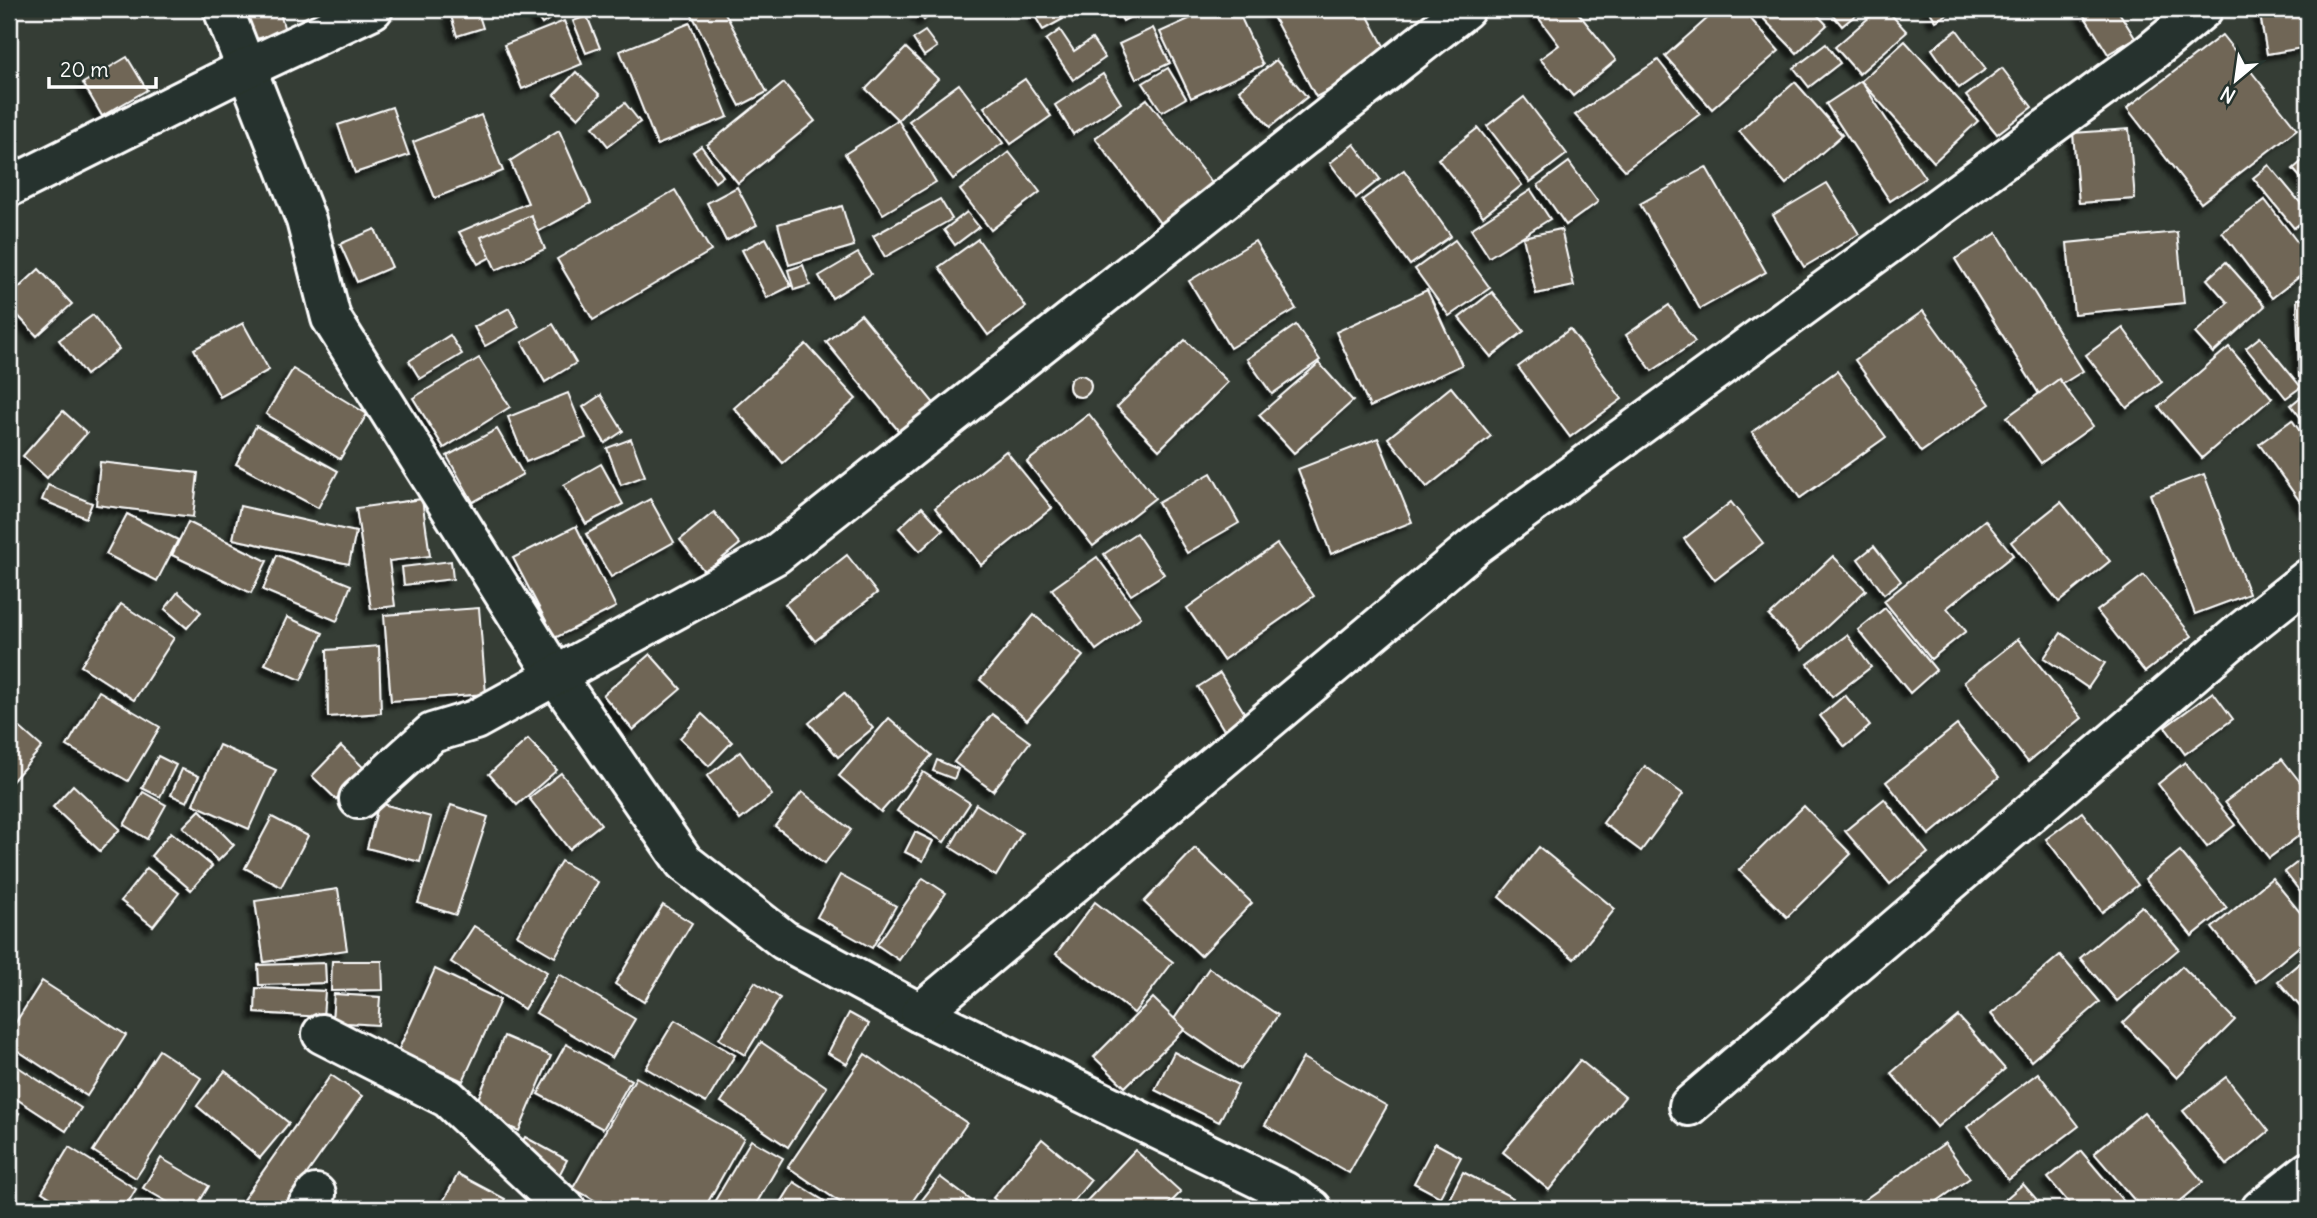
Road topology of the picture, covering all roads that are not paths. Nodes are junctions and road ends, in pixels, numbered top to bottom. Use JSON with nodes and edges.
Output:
{"nodes":[{"id":1,"x":223,"y":9,"type":"edge"},
{"id":2,"x":373,"y":9,"type":"edge"},
{"id":3,"x":1465,"y":9,"type":"edge"},
{"id":4,"x":2203,"y":9,"type":"edge"},
{"id":5,"x":245,"y":69,"type":"junction"},
{"id":6,"x":9,"y":187,"type":"edge"},
{"id":7,"x":2308,"y":579,"type":"edge"},
{"id":8,"x":555,"y":675,"type":"junction"},
{"id":9,"x":359,"y":799,"type":"dead end"},
{"id":10,"x":920,"y":1013,"type":"junction"},
{"id":11,"x":322,"y":1034,"type":"dead end"},
{"id":12,"x":1689,"y":1105,"type":"dead end"},
{"id":13,"x":2308,"y":1171,"type":"edge"},
{"id":14,"x":566,"y":1209,"type":"edge"},
{"id":15,"x":1312,"y":1209,"type":"edge"},
{"id":16,"x":2261,"y":1209,"type":"edge"}],
"edges":[{"from":1,"to":5,"type":"street"},
{"from":2,"to":5,"type":"street"},
{"from":3,"to":8,"type":"street"},
{"from":4,"to":10,"type":"street"},
{"from":5,"to":6,"type":"street"},
{"from":5,"to":8,"type":"street"},
{"from":7,"to":12,"type":"street"},
{"from":8,"to":9,"type":"street"},
{"from":8,"to":10,"type":"street"},
{"from":10,"to":15,"type":"street"},
{"from":11,"to":14,"type":"street"},
{"from":13,"to":16,"type":"street"}]}
